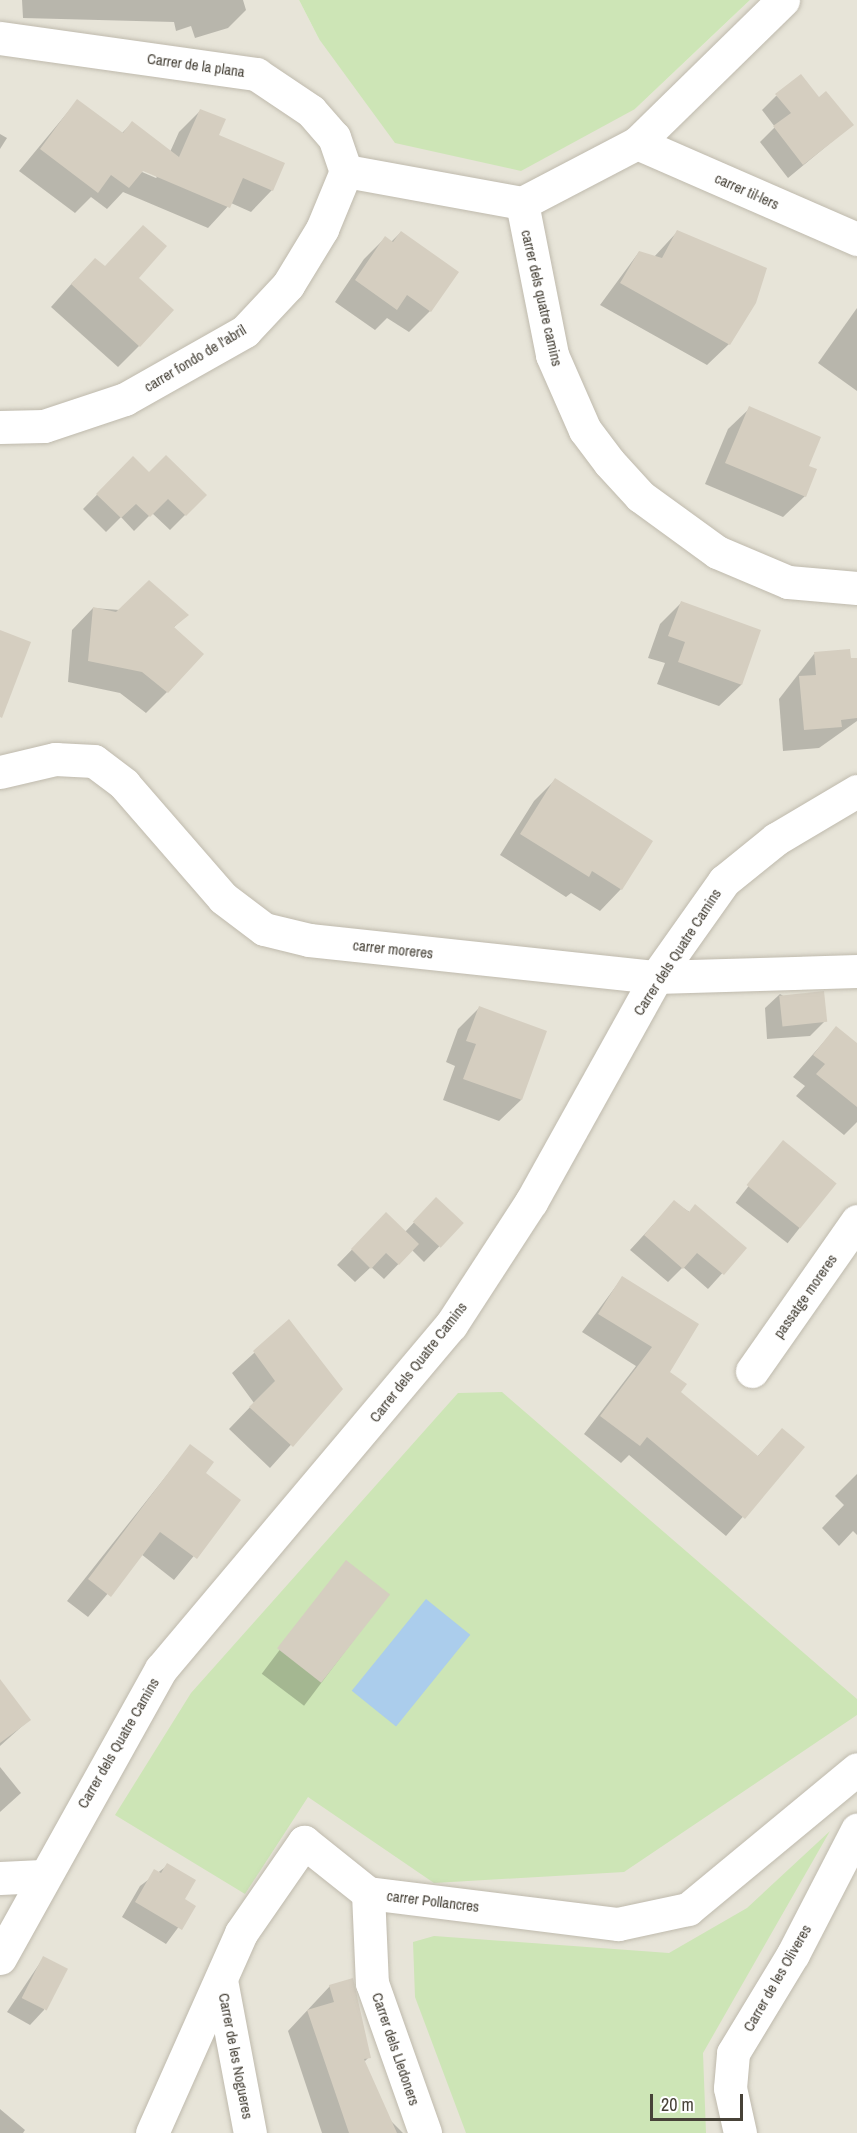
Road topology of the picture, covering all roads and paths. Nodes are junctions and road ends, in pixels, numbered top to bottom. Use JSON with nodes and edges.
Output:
{"nodes":[{"id":1,"x":783,"y":0,"type":"edge"},
{"id":2,"x":0,"y":38,"type":"edge"},
{"id":3,"x":637,"y":143,"type":"junction"},
{"id":4,"x":346,"y":171,"type":"junction"},
{"id":5,"x":522,"y":203,"type":"junction"},
{"id":6,"x":857,"y":239,"type":"edge"},
{"id":7,"x":0,"y":427,"type":"edge"},
{"id":8,"x":857,"y":588,"type":"edge"},
{"id":9,"x":0,"y":772,"type":"edge"},
{"id":10,"x":857,"y":791,"type":"edge"},
{"id":11,"x":857,"y":971,"type":"edge"},
{"id":12,"x":656,"y":977,"type":"junction"},
{"id":13,"x":857,"y":1221,"type":"edge"},
{"id":14,"x":752,"y":1371,"type":"dead end"},
{"id":15,"x":857,"y":1769,"type":"edge"},
{"id":16,"x":857,"y":1830,"type":"edge"},
{"id":17,"x":42,"y":1876,"type":"junction"},
{"id":18,"x":0,"y":1878,"type":"edge"},
{"id":19,"x":368,"y":1893,"type":"junction"},
{"id":20,"x":0,"y":1958,"type":"edge"},
{"id":21,"x":221,"y":1980,"type":"junction"},
{"id":22,"x":152,"y":2133,"type":"edge"},
{"id":23,"x":250,"y":2133,"type":"edge"},
{"id":24,"x":425,"y":2133,"type":"edge"},
{"id":25,"x":740,"y":2133,"type":"edge"}],
"edges":[{"from":1,"to":3,"type":"street"},
{"from":2,"to":4,"type":"street","name":"Carrer de la plana"},
{"from":3,"to":5,"type":"street"},
{"from":3,"to":6,"type":"street","name":"carrer til·lers"},
{"from":4,"to":5,"type":"street"},
{"from":4,"to":7,"type":"street","name":"carrer fondo de l'abril"},
{"from":5,"to":8,"type":"street","name":"carrer dels quatre camins"},
{"from":9,"to":12,"type":"street","name":"carrer moreres"},
{"from":10,"to":12,"type":"street","name":"Carrer dels Quatre Camins"},
{"from":11,"to":12,"type":"street","name":"carrer moreres"},
{"from":12,"to":17,"type":"street","name":"Carrer dels Quatre Camins"},
{"from":13,"to":14,"type":"street","name":"passatge moreres"},
{"from":15,"to":19,"type":"street","name":"carrer Pollancres"},
{"from":16,"to":25,"type":"street","name":"Carrer de les Oliveres"},
{"from":17,"to":18,"type":"street"},
{"from":17,"to":20,"type":"street","name":"Carrer dels Quatre Camins"},
{"from":19,"to":21,"type":"street","name":"carrer Pollancres"},
{"from":19,"to":24,"type":"street","name":"Carrer dels Lledoners"},
{"from":21,"to":22,"type":"street","name":"carrer Pollancres"},
{"from":21,"to":23,"type":"street","name":"Carrer de les Nogueres"}]}
